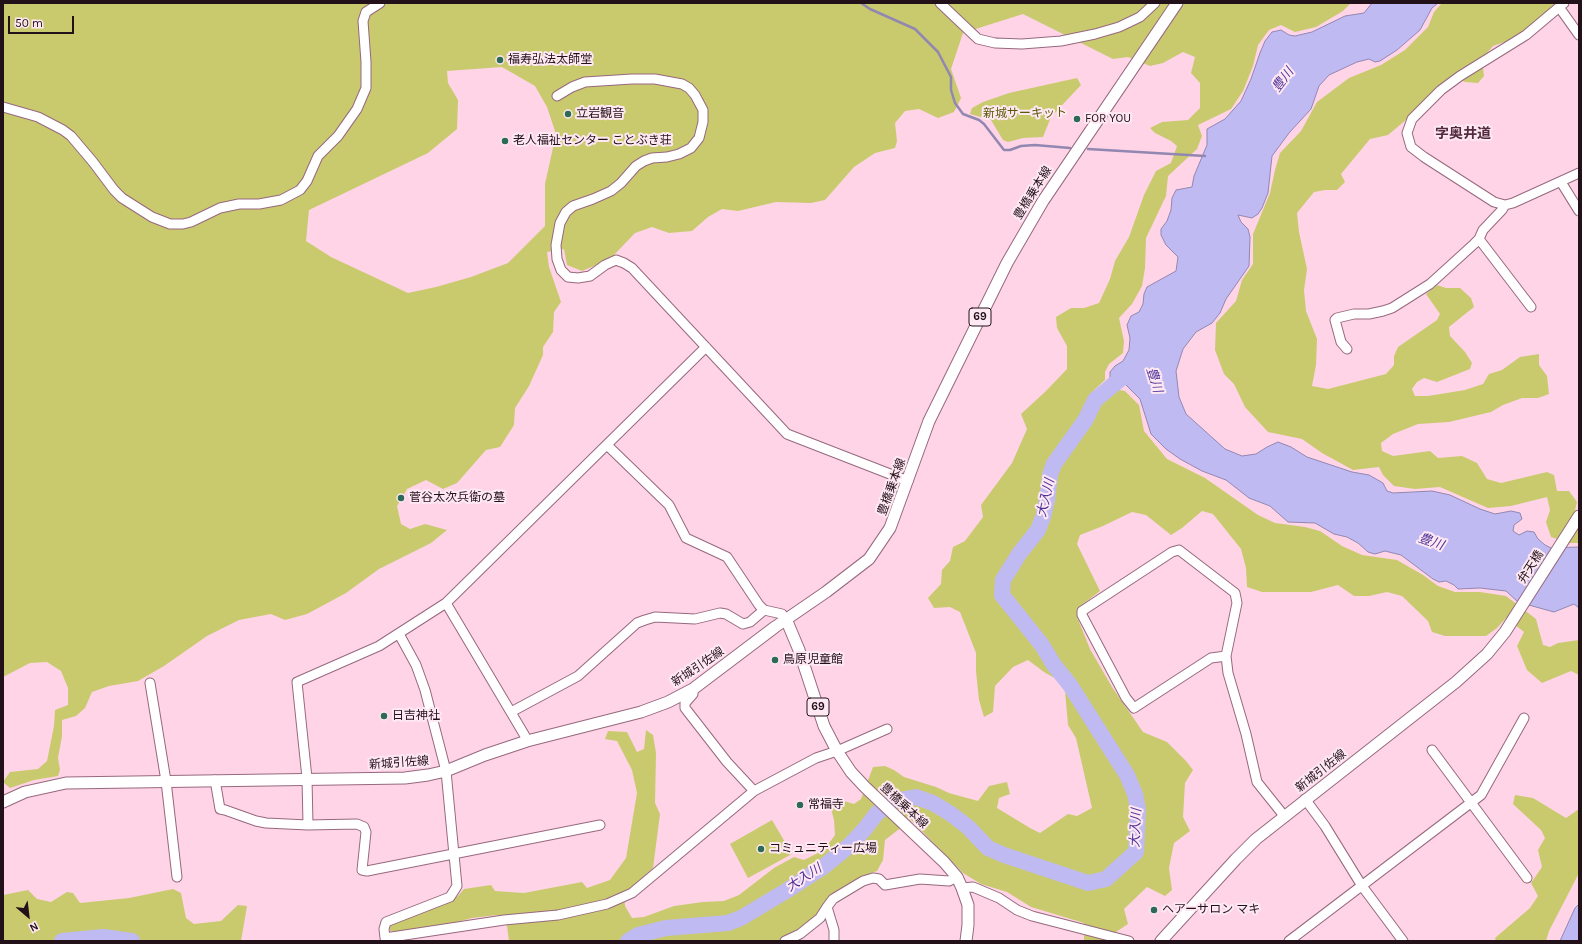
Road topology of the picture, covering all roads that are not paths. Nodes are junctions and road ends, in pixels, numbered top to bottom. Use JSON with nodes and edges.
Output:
{"nodes":[{"id":1,"x":380,"y":3,"type":"edge"},
{"id":2,"x":940,"y":3,"type":"edge"},
{"id":3,"x":1155,"y":3,"type":"edge"},
{"id":4,"x":1176,"y":3,"type":"edge"},
{"id":5,"x":1561,"y":5,"type":"edge"},
{"id":6,"x":1579,"y":35,"type":"edge"},
{"id":7,"x":557,"y":96,"type":"dead end"},
{"id":8,"x":3,"y":107,"type":"edge"},
{"id":9,"x":1579,"y":173,"type":"edge"},
{"id":10,"x":1561,"y":182,"type":"junction"},
{"id":11,"x":1509,"y":204,"type":"junction"},
{"id":12,"x":1579,"y":211,"type":"edge"},
{"id":13,"x":1479,"y":239,"type":"junction"},
{"id":14,"x":1530,"y":307,"type":"dead end"},
{"id":15,"x":706,"y":347,"type":"junction"},
{"id":16,"x":1347,"y":349,"type":"dead end"},
{"id":17,"x":607,"y":445,"type":"junction"},
{"id":18,"x":908,"y":481,"type":"junction"},
{"id":19,"x":1579,"y":516,"type":"edge"},
{"id":20,"x":446,"y":603,"type":"junction"},
{"id":21,"x":764,"y":610,"type":"junction"},
{"id":22,"x":786,"y":619,"type":"junction"},
{"id":23,"x":1506,"y":632,"type":"joint"},
{"id":24,"x":399,"y":634,"type":"junction"},
{"id":25,"x":1226,"y":656,"type":"junction"},
{"id":26,"x":150,"y":683,"type":"dead end"},
{"id":27,"x":693,"y":688,"type":"junction"},
{"id":28,"x":511,"y":712,"type":"junction"},
{"id":29,"x":1524,"y":718,"type":"dead end"},
{"id":30,"x":887,"y":729,"type":"dead end"},
{"id":31,"x":527,"y":741,"type":"junction"},
{"id":32,"x":1432,"y":750,"type":"dead end"},
{"id":33,"x":837,"y":751,"type":"junction"},
{"id":34,"x":446,"y":771,"type":"junction"},
{"id":35,"x":308,"y":778,"type":"junction"},
{"id":36,"x":215,"y":780,"type":"junction"},
{"id":37,"x":166,"y":781,"type":"junction"},
{"id":38,"x":754,"y":791,"type":"junction"},
{"id":39,"x":1305,"y":799,"type":"junction"},
{"id":40,"x":3,"y":802,"type":"edge"},
{"id":41,"x":1472,"y":802,"type":"junction"},
{"id":42,"x":1284,"y":816,"type":"junction"},
{"id":43,"x":308,"y":825,"type":"junction"},
{"id":44,"x":600,"y":825,"type":"dead end"},
{"id":45,"x":455,"y":853,"type":"junction"},
{"id":46,"x":178,"y":877,"type":"dead end"},
{"id":47,"x":957,"y":877,"type":"junction"},
{"id":48,"x":1527,"y":878,"type":"dead end"},
{"id":49,"x":1362,"y":886,"type":"junction"},
{"id":50,"x":962,"y":888,"type":"junction"},
{"id":51,"x":827,"y":907,"type":"junction"},
{"id":52,"x":785,"y":941,"type":"edge"},
{"id":53,"x":834,"y":941,"type":"edge"},
{"id":54,"x":966,"y":941,"type":"edge"},
{"id":55,"x":1129,"y":941,"type":"edge"},
{"id":56,"x":1161,"y":941,"type":"edge"},
{"id":57,"x":1289,"y":941,"type":"edge"},
{"id":58,"x":1403,"y":941,"type":"edge"}],
"edges":[{"from":1,"to":8,"type":"street"},
{"from":2,"to":3,"type":"street"},
{"from":4,"to":18,"type":"main road","name":"豊橋乗本線","number":"69"},
{"from":5,"to":6,"type":"street"},
{"from":5,"to":11,"type":"street"},
{"from":7,"to":15,"type":"street"},
{"from":9,"to":10,"type":"street"},
{"from":10,"to":11,"type":"street"},
{"from":10,"to":12,"type":"street"},
{"from":11,"to":13,"type":"street"},
{"from":13,"to":14,"type":"street"},
{"from":13,"to":16,"type":"street"},
{"from":15,"to":17,"type":"street"},
{"from":15,"to":18,"type":"street"},
{"from":17,"to":20,"type":"street"},
{"from":17,"to":21,"type":"street"},
{"from":18,"to":22,"type":"main road","name":"豊橋乗本線","number":"69"},
{"from":19,"to":23,"type":"main road","name":"弁天橋"},
{"from":20,"to":24,"type":"street"},
{"from":20,"to":28,"type":"street"},
{"from":21,"to":22,"type":"street"},
{"from":21,"to":28,"type":"street"},
{"from":22,"to":27,"type":"main road","name":"新城引佐線"},
{"from":22,"to":33,"type":"main road","name":"豊橋乗本線","number":"69"},
{"from":23,"to":39,"type":"main road","name":"新城引佐線"},
{"from":24,"to":34,"type":"street"},
{"from":24,"to":35,"type":"street"},
{"from":25,"to":25,"type":"street"},
{"from":25,"to":42,"type":"street"},
{"from":26,"to":37,"type":"street"},
{"from":27,"to":31,"type":"main road","name":"新城引佐線"},
{"from":27,"to":38,"type":"street"},
{"from":28,"to":31,"type":"street"},
{"from":29,"to":41,"type":"street"},
{"from":30,"to":33,"type":"street"},
{"from":31,"to":34,"type":"main road","name":"新城引佐線"},
{"from":32,"to":41,"type":"street"},
{"from":33,"to":38,"type":"street"},
{"from":33,"to":47,"type":"main road","name":"豊橋乗本線","number":"69"},
{"from":34,"to":35,"type":"main road","name":"新城引佐線"},
{"from":34,"to":45,"type":"street"},
{"from":35,"to":36,"type":"main road","name":"新城引佐線"},
{"from":35,"to":43,"type":"street"},
{"from":36,"to":37,"type":"main road","name":"新城引佐線"},
{"from":36,"to":43,"type":"street"},
{"from":37,"to":40,"type":"main road","name":"新城引佐線"},
{"from":37,"to":46,"type":"street"},
{"from":38,"to":45,"type":"street"},
{"from":39,"to":42,"type":"main road","name":"新城引佐線"},
{"from":39,"to":49,"type":"street"},
{"from":41,"to":48,"type":"street"},
{"from":41,"to":49,"type":"street"},
{"from":42,"to":56,"type":"main road","name":"新城引佐線"},
{"from":43,"to":45,"type":"street"},
{"from":44,"to":45,"type":"street"},
{"from":47,"to":50,"type":"main road","name":"豊橋乗本線","number":"69"},
{"from":47,"to":51,"type":"street"},
{"from":49,"to":57,"type":"street"},
{"from":49,"to":58,"type":"street"},
{"from":50,"to":54,"type":"main road","name":"豊橋乗本線","number":"69"},
{"from":50,"to":55,"type":"street"},
{"from":51,"to":52,"type":"street"},
{"from":51,"to":53,"type":"street"}]}
